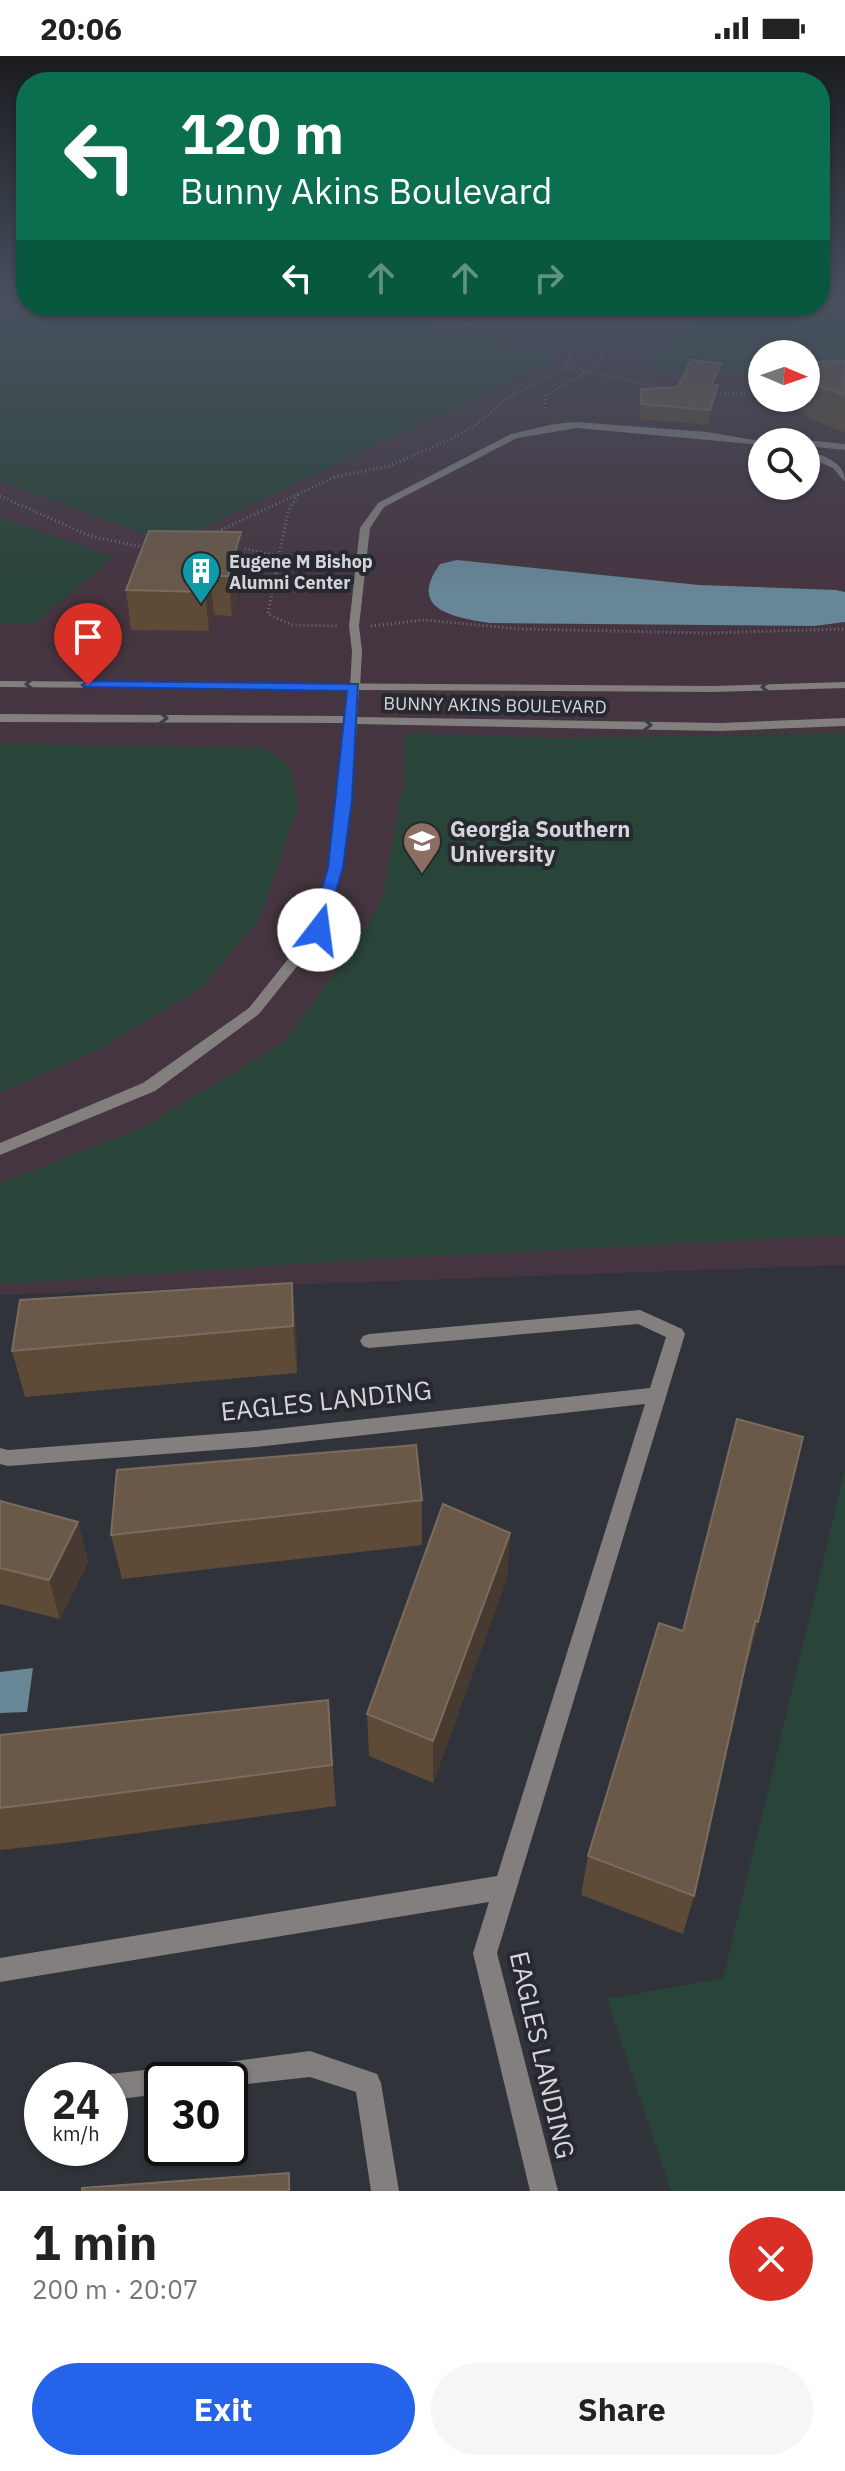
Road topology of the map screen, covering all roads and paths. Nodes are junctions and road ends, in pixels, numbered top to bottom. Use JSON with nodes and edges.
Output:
{"nodes":[{"id":1,"x":510,"y":397,"type":"edge"},
{"id":2,"x":546,"y":397,"type":"edge"},
{"id":3,"x":554,"y":427,"type":"junction"},
{"id":4,"x":748,"y":441,"type":"edge"},
{"id":5,"x":820,"y":444,"type":"edge"},
{"id":6,"x":845,"y":447,"type":"edge"},
{"id":7,"x":820,"y":459,"type":"edge"},
{"id":8,"x":844,"y":474,"type":"edge"},
{"id":9,"x":300,"y":493,"type":"junction"},
{"id":10,"x":0,"y":496,"type":"edge"},
{"id":11,"x":204,"y":538,"type":"edge"},
{"id":12,"x":228,"y":547,"type":"edge"},
{"id":13,"x":153,"y":548,"type":"edge"},
{"id":14,"x":279,"y":556,"type":"junction"},
{"id":15,"x":354,"y":626,"type":"junction"},
{"id":16,"x":845,"y":629,"type":"edge"},
{"id":17,"x":0,"y":684,"type":"edge"},
{"id":18,"x":845,"y":685,"type":"edge"},
{"id":19,"x":354,"y":687,"type":"junction"},
{"id":20,"x":0,"y":718,"type":"edge"},
{"id":21,"x":351,"y":721,"type":"junction"},
{"id":22,"x":845,"y":722,"type":"edge"},
{"id":23,"x":0,"y":1149,"type":"edge"},
{"id":24,"x":369,"y":1341,"type":"dead end"},
{"id":25,"x":658,"y":1395,"type":"junction"},
{"id":26,"x":0,"y":1456,"type":"edge"},
{"id":27,"x":505,"y":1887,"type":"junction"},
{"id":28,"x":0,"y":1970,"type":"edge"},
{"id":29,"x":248,"y":2071,"type":"edge"},
{"id":30,"x":385,"y":2191,"type":"edge"},
{"id":31,"x":544,"y":2191,"type":"edge"}],
"edges":[{"from":1,"to":9,"type":"path"},
{"from":2,"to":3,"type":"path"},
{"from":3,"to":4,"type":"street"},
{"from":3,"to":15,"type":"street"},
{"from":5,"to":6,"type":"street"},
{"from":7,"to":8,"type":"street"},
{"from":9,"to":11,"type":"path"},
{"from":9,"to":14,"type":"path"},
{"from":10,"to":13,"type":"path"},
{"from":12,"to":14,"type":"path"},
{"from":14,"to":15,"type":"path"},
{"from":15,"to":16,"type":"path"},
{"from":15,"to":19,"type":"street"},
{"from":19,"to":17,"type":"street","name":"BUNNY AKINS BOULEVARD","one_way":true},
{"from":18,"to":19,"type":"street","name":"BUNNY AKINS BOULEVARD","one_way":true},
{"from":19,"to":21,"type":"street"},
{"from":20,"to":21,"type":"street","name":"BUNNY AKINS BOULEVARD","one_way":true},
{"from":21,"to":22,"type":"street","name":"BUNNY AKINS BOULEVARD","one_way":true},
{"from":21,"to":23,"type":"street"},
{"from":24,"to":25,"type":"street","name":"EAGLES LANDING"},
{"from":25,"to":26,"type":"street","name":"EAGLES LANDING"},
{"from":25,"to":27,"type":"street","name":"EAGLES LANDING"},
{"from":27,"to":28,"type":"street"},
{"from":27,"to":31,"type":"street","name":"EAGLES LANDING"},
{"from":29,"to":30,"type":"street"}]}
